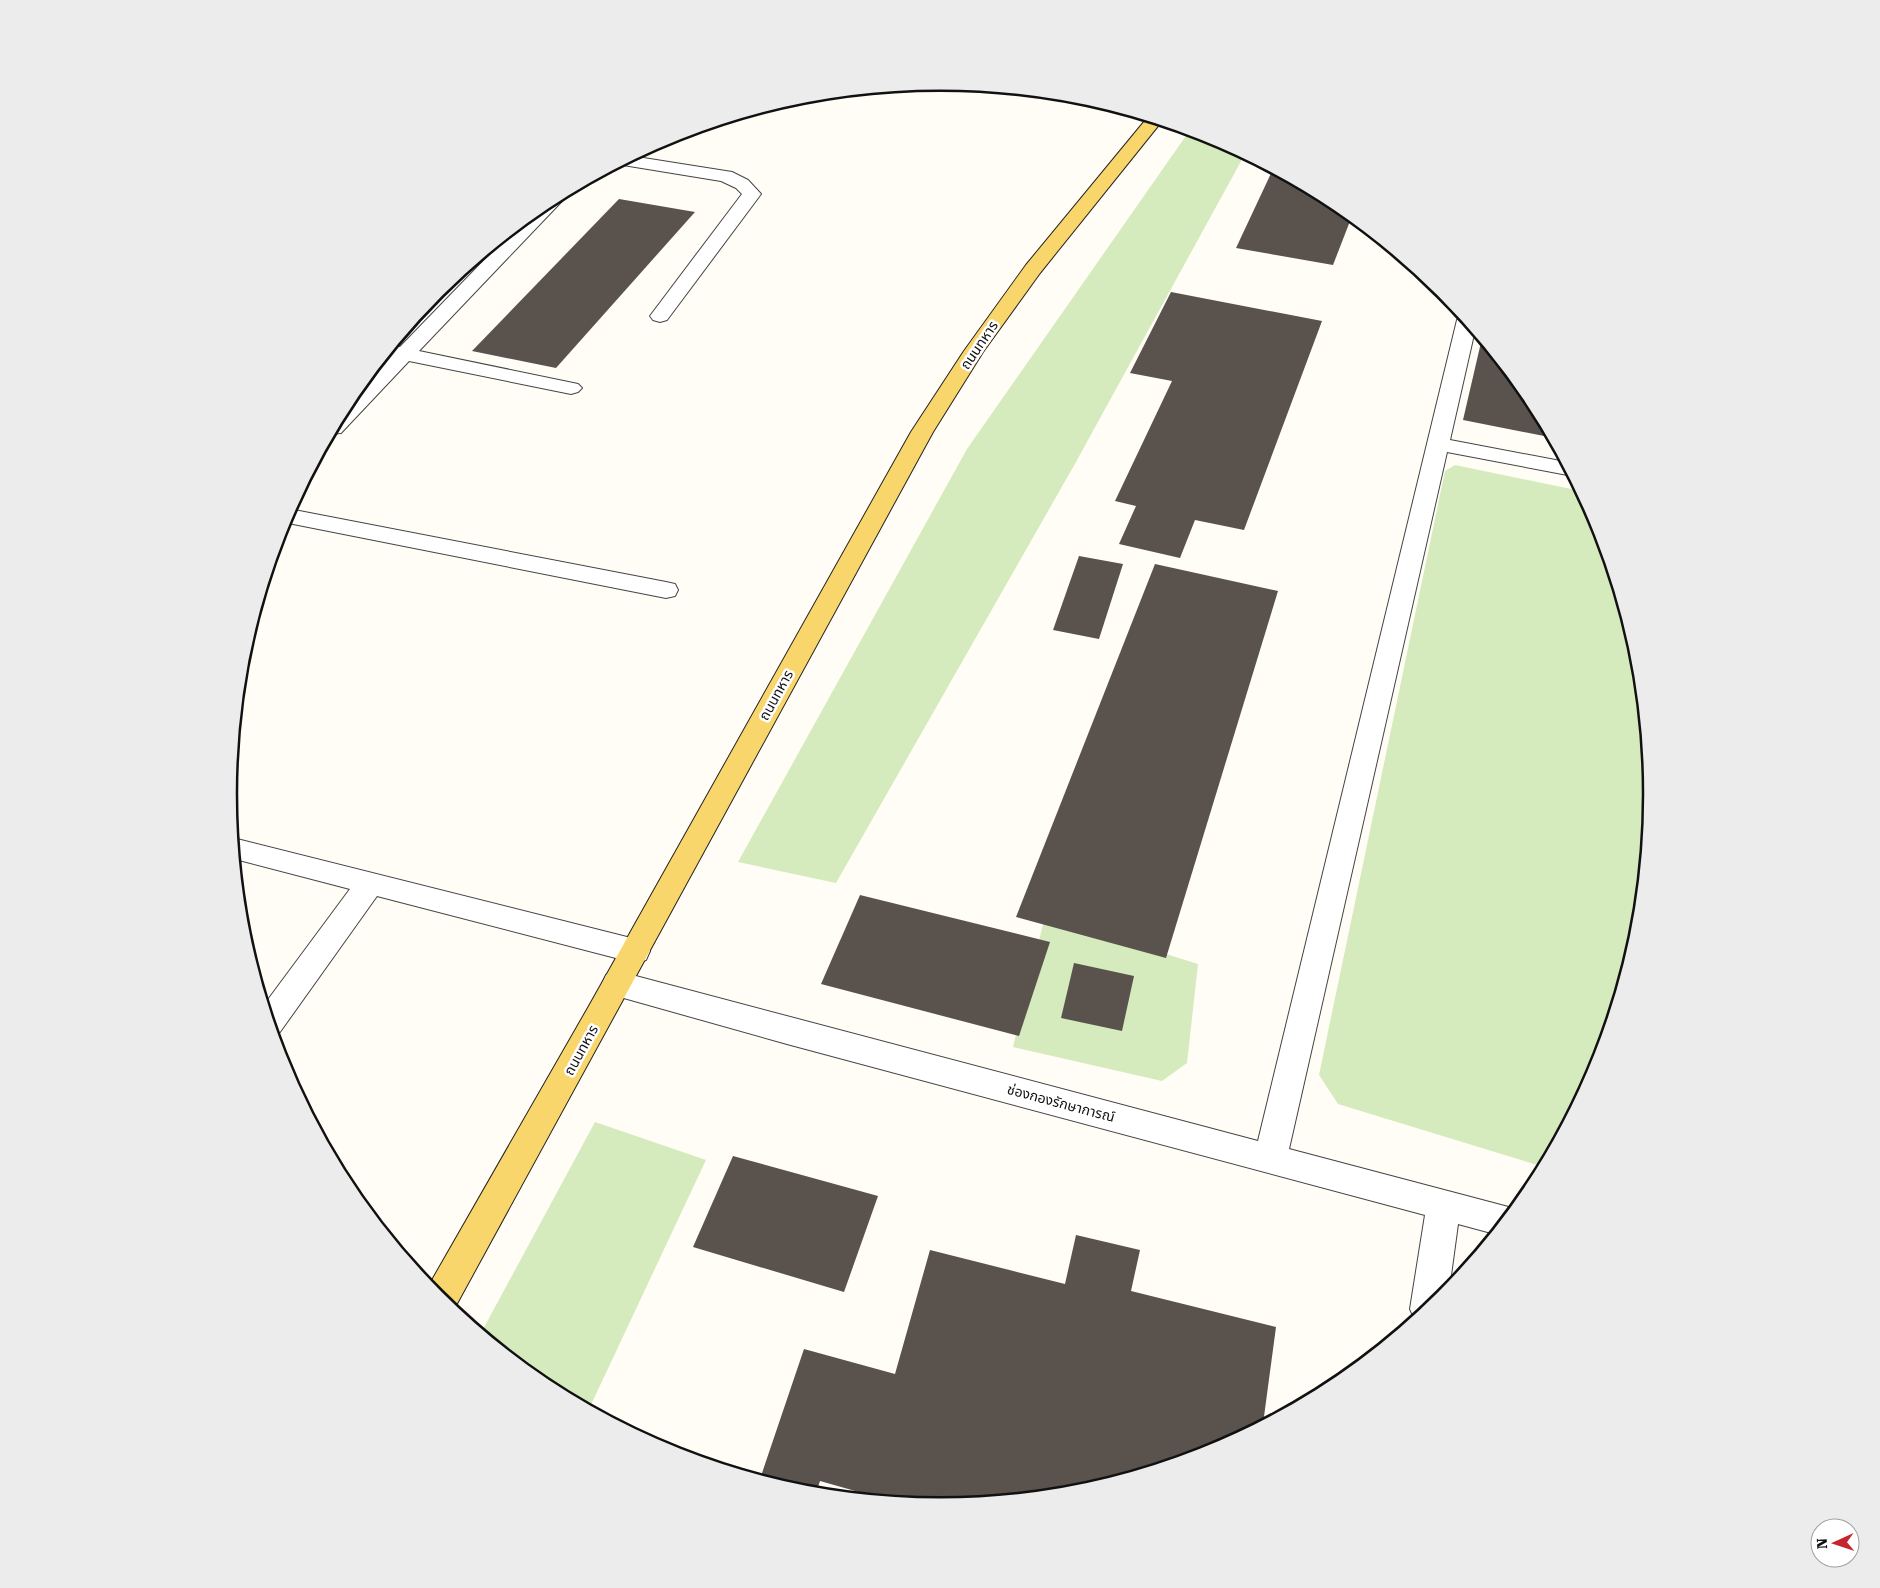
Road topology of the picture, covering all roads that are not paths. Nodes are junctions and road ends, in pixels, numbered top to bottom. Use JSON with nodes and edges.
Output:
{"nodes":[{"id":1,"x":1151,"y":124,"type":"edge"},
{"id":2,"x":634,"y":162,"type":"edge"},
{"id":3,"x":525,"y":227,"type":"edge"},
{"id":4,"x":660,"y":316,"type":"dead end"},
{"id":5,"x":1465,"y":328,"type":"edge"},
{"id":6,"x":397,"y":352,"type":"edge"},
{"id":7,"x":369,"y":385,"type":"edge"},
{"id":8,"x":571,"y":388,"type":"dead end"},
{"id":9,"x":1439,"y":444,"type":"junction"},
{"id":10,"x":1562,"y":468,"type":"edge"},
{"id":11,"x":294,"y":518,"type":"edge"},
{"id":12,"x":666,"y":590,"type":"dead end"},
{"id":13,"x":240,"y":850,"type":"edge"},
{"id":14,"x":370,"y":884,"type":"junction"},
{"id":15,"x":635,"y":951,"type":"junction"},
{"id":16,"x":617,"y":984,"type":"junction"},
{"id":17,"x":274,"y":1017,"type":"edge"},
{"id":18,"x":1271,"y":1157,"type":"junction"},
{"id":19,"x":1444,"y":1204,"type":"junction"},
{"id":20,"x":1500,"y":1219,"type":"edge"},
{"id":21,"x":444,"y":1292,"type":"edge"},
{"id":22,"x":1430,"y":1298,"type":"edge"}],
"edges":[{"from":1,"to":15,"type":"main road","name":"ถนนทหาร"},
{"from":2,"to":4,"type":"lane"},
{"from":3,"to":6,"type":"lane"},
{"from":5,"to":9,"type":"lane"},
{"from":6,"to":7,"type":"lane"},
{"from":6,"to":8,"type":"lane"},
{"from":9,"to":10,"type":"lane"},
{"from":9,"to":18,"type":"lane"},
{"from":11,"to":12,"type":"lane"},
{"from":13,"to":14,"type":"lane"},
{"from":14,"to":15,"type":"lane"},
{"from":14,"to":17,"type":"lane"},
{"from":15,"to":16,"type":"main road","name":"ถนนทหาร"},
{"from":16,"to":18,"type":"lane","name":"ช่องกองรักษาการณ์"},
{"from":16,"to":21,"type":"main road","name":"ถนนทหาร"},
{"from":18,"to":19,"type":"lane","name":"ช่องกองรักษาการณ์"},
{"from":19,"to":20,"type":"lane","name":"ช่องกองรักษาการณ์"},
{"from":19,"to":22,"type":"lane"}]}
